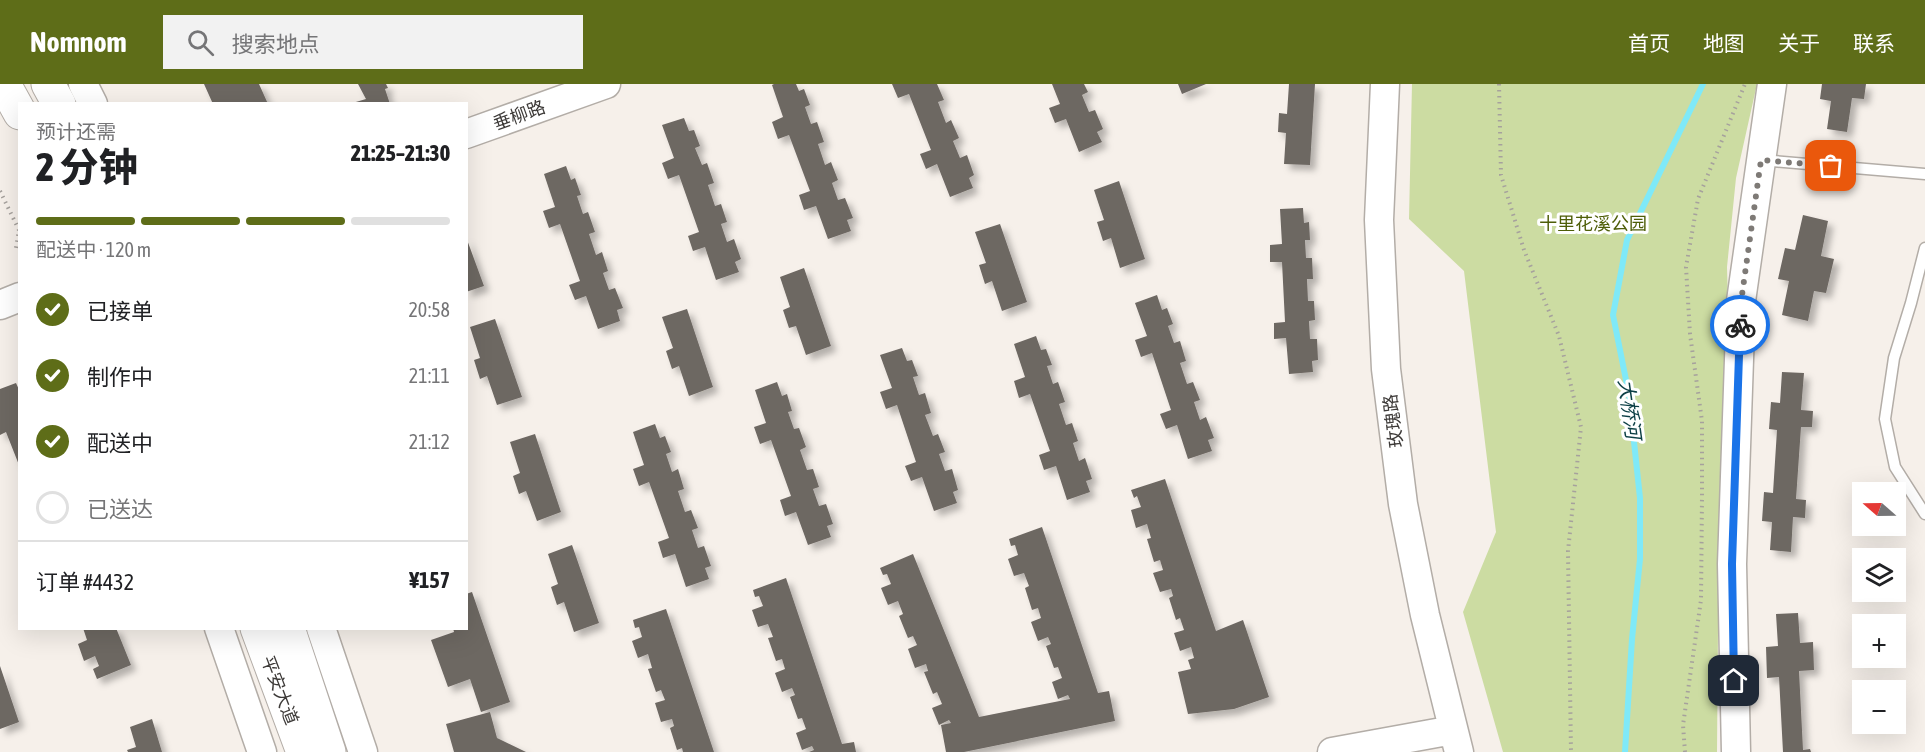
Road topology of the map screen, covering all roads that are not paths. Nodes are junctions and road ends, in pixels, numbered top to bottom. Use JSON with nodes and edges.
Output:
{"nodes":[{"id":1,"x":4,"y":84,"type":"edge"},
{"id":2,"x":48,"y":84,"type":"edge"},
{"id":3,"x":83,"y":84,"type":"edge"},
{"id":4,"x":606,"y":84,"type":"edge"},
{"id":5,"x":1384,"y":84,"type":"edge"},
{"id":6,"x":1772,"y":84,"type":"edge"},
{"id":7,"x":58,"y":102,"type":"edge"},
{"id":8,"x":92,"y":102,"type":"edge"},
{"id":9,"x":18,"y":109,"type":"edge"},
{"id":10,"x":468,"y":133,"type":"edge"},
{"id":11,"x":1761,"y":160,"type":"junction"},
{"id":12,"x":1925,"y":174,"type":"edge"},
{"id":13,"x":1925,"y":248,"type":"edge"},
{"id":14,"x":18,"y":298,"type":"edge"},
{"id":15,"x":0,"y":304,"type":"edge"},
{"id":16,"x":1925,"y":514,"type":"edge"},
{"id":17,"x":220,"y":630,"type":"edge"},
{"id":18,"x":234,"y":630,"type":"edge"},
{"id":19,"x":258,"y":630,"type":"edge"},
{"id":20,"x":289,"y":630,"type":"edge"},
{"id":21,"x":322,"y":630,"type":"edge"},
{"id":22,"x":233,"y":664,"type":"junction"},
{"id":23,"x":1456,"y":741,"type":"edge"},
{"id":24,"x":262,"y":752,"type":"edge"},
{"id":25,"x":303,"y":752,"type":"edge"},
{"id":26,"x":329,"y":752,"type":"edge"},
{"id":27,"x":363,"y":752,"type":"edge"},
{"id":28,"x":1332,"y":752,"type":"edge"},
{"id":29,"x":1736,"y":752,"type":"edge"}],
"edges":[{"from":1,"to":9,"type":"main road"},
{"from":2,"to":7,"type":"main road"},
{"from":3,"to":8,"type":"street"},
{"from":4,"to":10,"type":"street","name":"垂柳路"},
{"from":5,"to":23,"type":"street","name":"玫瑰路"},
{"from":6,"to":11,"type":"street"},
{"from":11,"to":12,"type":"lane"},
{"from":11,"to":29,"type":"street"},
{"from":13,"to":16,"type":"lane"},
{"from":14,"to":15,"type":"street"},
{"from":17,"to":22,"type":"street"},
{"from":18,"to":22,"type":"street"},
{"from":19,"to":25,"type":"main road","name":"平安大道"},
{"from":20,"to":26,"type":"main road","name":"平安大道"},
{"from":21,"to":27,"type":"street"},
{"from":22,"to":24,"type":"street"},
{"from":23,"to":28,"type":"street"}]}
